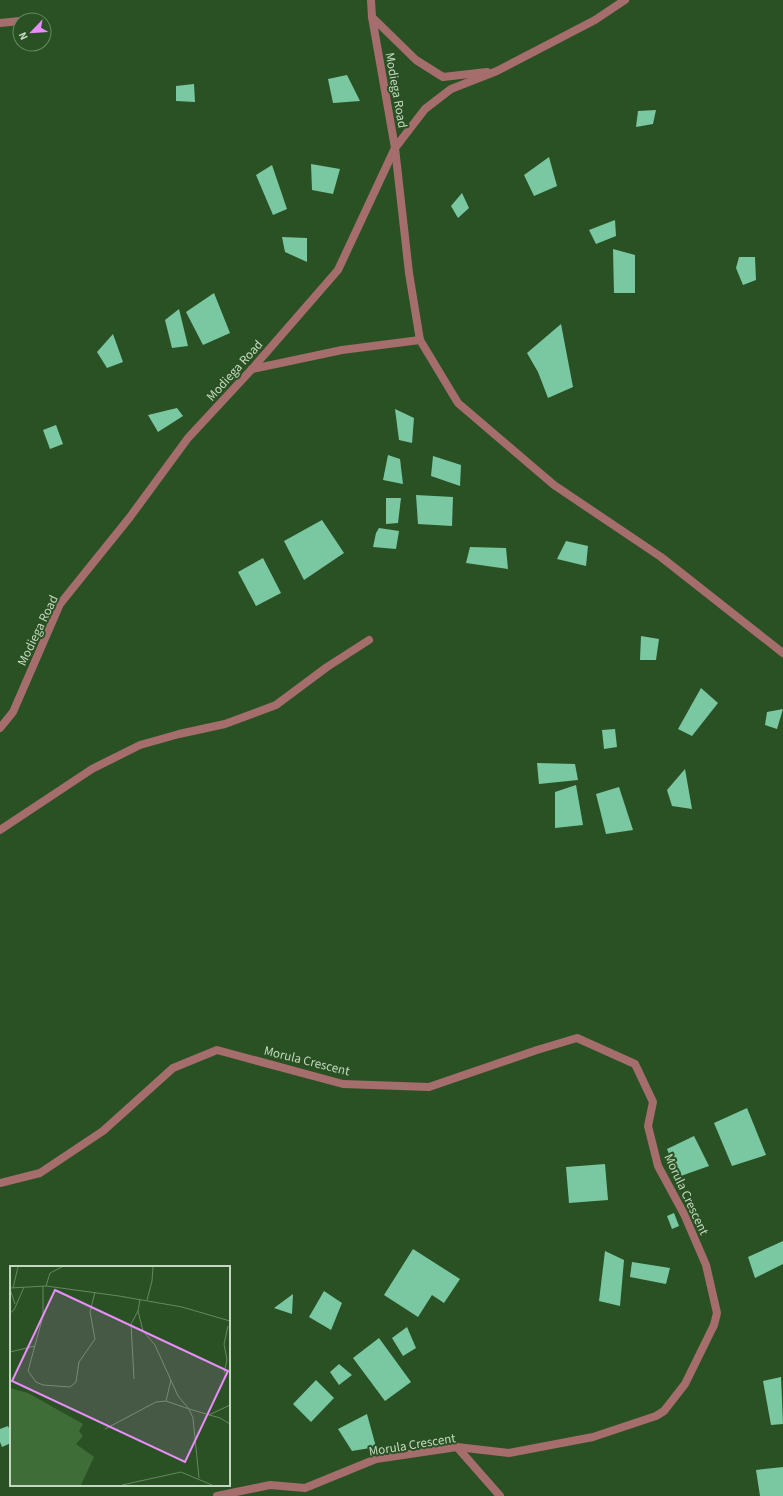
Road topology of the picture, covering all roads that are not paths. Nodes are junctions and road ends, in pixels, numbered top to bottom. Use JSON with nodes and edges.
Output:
{"nodes":[{"id":1,"x":371,"y":0,"type":"edge"},
{"id":2,"x":625,"y":0,"type":"edge"},
{"id":3,"x":372,"y":17,"type":"junction"},
{"id":4,"x":12,"y":22,"type":"edge"},
{"id":5,"x":0,"y":23,"type":"edge"},
{"id":6,"x":497,"y":71,"type":"junction"},
{"id":7,"x":395,"y":148,"type":"junction"},
{"id":8,"x":420,"y":340,"type":"junction"},
{"id":9,"x":252,"y":369,"type":"junction"},
{"id":10,"x":369,"y":640,"type":"dead end"},
{"id":11,"x":783,"y":653,"type":"edge"},
{"id":12,"x":0,"y":728,"type":"edge"},
{"id":13,"x":0,"y":830,"type":"edge"},
{"id":14,"x":0,"y":1183,"type":"edge"},
{"id":15,"x":457,"y":1447,"type":"junction"},
{"id":16,"x":217,"y":1496,"type":"edge"},
{"id":17,"x":500,"y":1496,"type":"edge"}],
"edges":[{"from":1,"to":3,"type":"street","name":"Modiega Road"},
{"from":2,"to":6,"type":"street"},
{"from":3,"to":6,"type":"street"},
{"from":3,"to":7,"type":"street","name":"Modiega Road"},
{"from":4,"to":5,"type":"street"},
{"from":6,"to":7,"type":"street"},
{"from":7,"to":8,"type":"street"},
{"from":7,"to":9,"type":"street","name":"Modiega Road"},
{"from":8,"to":9,"type":"street"},
{"from":8,"to":11,"type":"street"},
{"from":9,"to":12,"type":"street","name":"Modiega Road"},
{"from":10,"to":13,"type":"street"},
{"from":14,"to":15,"type":"street","name":"Morula Crescent"},
{"from":15,"to":16,"type":"street","name":"Morula Crescent"},
{"from":15,"to":17,"type":"street"}]}
